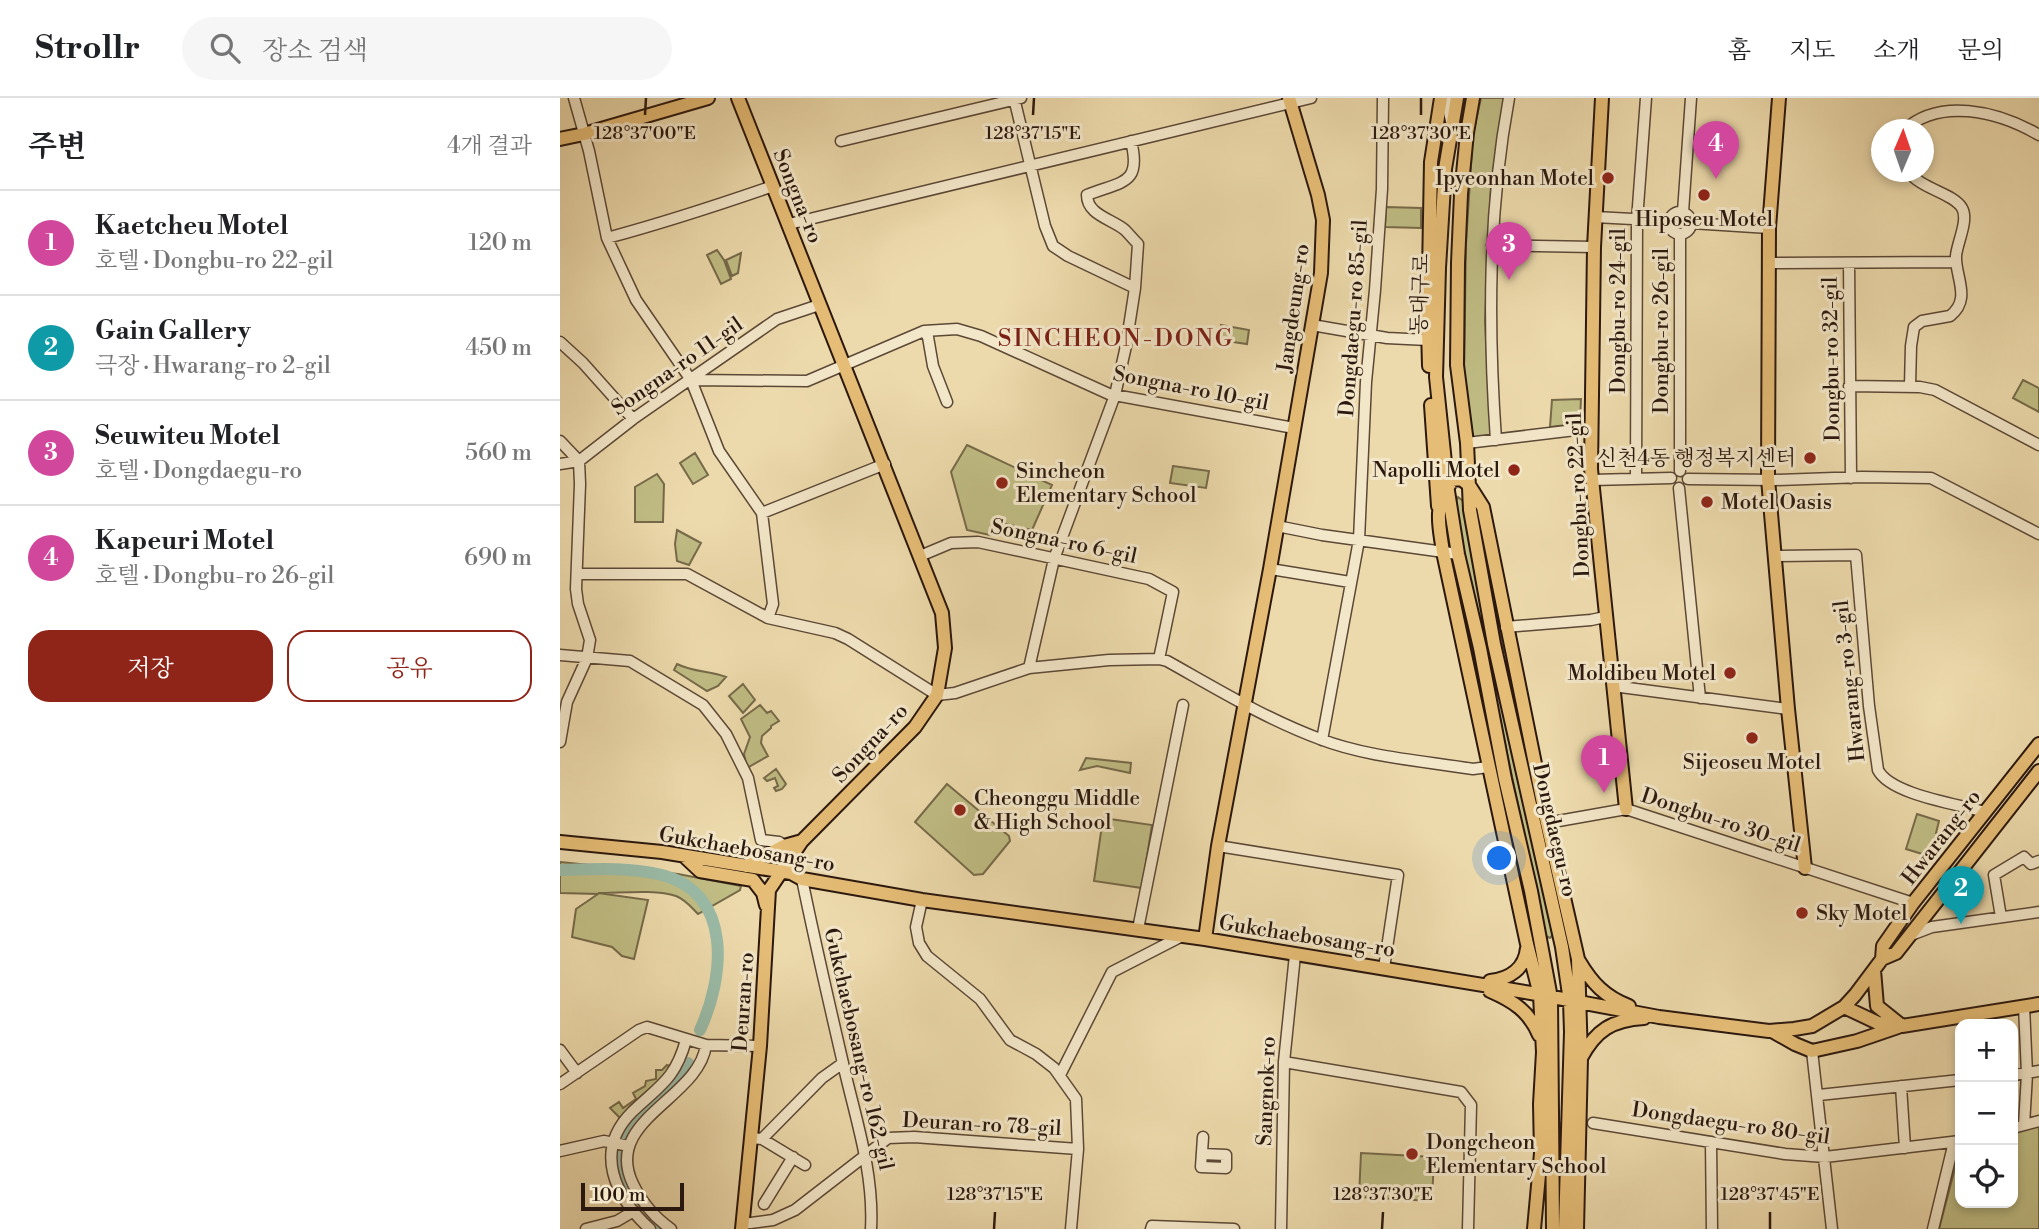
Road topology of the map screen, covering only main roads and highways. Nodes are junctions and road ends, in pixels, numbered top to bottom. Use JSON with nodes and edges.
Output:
{"nodes":[{"id":1,"x":708,"y":98,"type":"edge"},
{"id":2,"x":738,"y":98,"type":"edge"},
{"id":3,"x":1441,"y":98,"type":"edge"},
{"id":4,"x":1457,"y":98,"type":"edge"},
{"id":5,"x":1473,"y":98,"type":"edge"},
{"id":6,"x":1602,"y":98,"type":"edge"},
{"id":7,"x":1779,"y":98,"type":"edge"},
{"id":8,"x":1290,"y":101,"type":"edge"},
{"id":9,"x":560,"y":139,"type":"edge"},
{"id":10,"x":1469,"y":485,"type":"junction"},
{"id":11,"x":1448,"y":491,"type":"junction"},
{"id":12,"x":1438,"y":516,"type":"junction"},
{"id":13,"x":2039,"y":744,"type":"edge"},
{"id":14,"x":2039,"y":771,"type":"edge"},
{"id":15,"x":1626,"y":809,"type":"road end"},
{"id":16,"x":802,"y":841,"type":"junction"},
{"id":17,"x":560,"y":842,"type":"edge"},
{"id":18,"x":684,"y":856,"type":"junction"},
{"id":19,"x":746,"y":866,"type":"junction"},
{"id":20,"x":1805,"y":868,"type":"road end"},
{"id":21,"x":782,"y":872,"type":"junction"},
{"id":22,"x":767,"y":912,"type":"junction"},
{"id":23,"x":1205,"y":939,"type":"junction"},
{"id":24,"x":1527,"y":944,"type":"junction"},
{"id":25,"x":1562,"y":947,"type":"junction"},
{"id":26,"x":1541,"y":950,"type":"junction"},
{"id":27,"x":1578,"y":959,"type":"junction"},
{"id":28,"x":1878,"y":965,"type":"junction"},
{"id":29,"x":1474,"y":983,"type":"junction"},
{"id":30,"x":1545,"y":996,"type":"junction"},
{"id":31,"x":1574,"y":1001,"type":"junction"},
{"id":32,"x":2039,"y":1004,"type":"edge"},
{"id":33,"x":1844,"y":1007,"type":"junction"},
{"id":34,"x":1659,"y":1017,"type":"junction"},
{"id":35,"x":1902,"y":1026,"type":"junction"},
{"id":36,"x":1772,"y":1031,"type":"junction"},
{"id":37,"x":1547,"y":1049,"type":"junction"},
{"id":38,"x":1576,"y":1056,"type":"junction"},
{"id":39,"x":742,"y":1226,"type":"edge"},
{"id":40,"x":1534,"y":1229,"type":"edge"},
{"id":41,"x":1553,"y":1229,"type":"edge"},
{"id":42,"x":1565,"y":1229,"type":"edge"},
{"id":43,"x":1577,"y":1229,"type":"edge"}],
"edges":[{"from":1,"to":9,"type":"main road"},
{"from":2,"to":16,"type":"main road","name":"Songna-ro"},
{"from":3,"to":12,"type":"main road"},
{"from":4,"to":11,"type":"main road","name":"동대구로"},
{"from":5,"to":10,"type":"main road","name":"Dongdaegu-ro"},
{"from":6,"to":15,"type":"main road","name":"Dongbu-ro 22-gil"},
{"from":7,"to":20,"type":"main road","name":"Dongbu-ro 30-gil"},
{"from":8,"to":23,"type":"main road","name":"Jangdeung-ro"},
{"from":10,"to":11,"type":"main road"},
{"from":10,"to":25,"type":"main road","name":"Dongdaegu-ro"},
{"from":10,"to":27,"type":"main road"},
{"from":11,"to":12,"type":"main road"},
{"from":11,"to":26,"type":"main road","name":"Dongdaegu-ro"},
{"from":12,"to":24,"type":"main road"},
{"from":13,"to":28,"type":"main road","name":"Hwarang-ro"},
{"from":14,"to":28,"type":"main road","name":"Hwarang-ro"},
{"from":16,"to":19,"type":"main road"},
{"from":16,"to":21,"type":"main road","name":"Songna-ro"},
{"from":17,"to":18,"type":"main road","name":"Gukchaebosang-ro"},
{"from":18,"to":19,"type":"main road","name":"Gukchaebosang-ro"},
{"from":18,"to":22,"type":"main road"},
{"from":19,"to":21,"type":"main road","name":"Gukchaebosang-ro"},
{"from":21,"to":22,"type":"main road","name":"Deuran-ro"},
{"from":21,"to":23,"type":"main road","name":"Gukchaebosang-ro"},
{"from":22,"to":39,"type":"main road","name":"Deuran-ro"},
{"from":23,"to":29,"type":"main road","name":"Gukchaebosang-ro"},
{"from":24,"to":29,"type":"main road"},
{"from":24,"to":30,"type":"main road"},
{"from":25,"to":26,"type":"main road"},
{"from":25,"to":31,"type":"main road","name":"Dongdaegu-ro"},
{"from":26,"to":30,"type":"main road","name":"Dongdaegu-ro"},
{"from":27,"to":31,"type":"main road"},
{"from":27,"to":34,"type":"main road"},
{"from":28,"to":33,"type":"main road","name":"Hwarang-ro"},
{"from":28,"to":35,"type":"main road"},
{"from":29,"to":30,"type":"main road","name":"Gukchaebosang-ro"},
{"from":29,"to":37,"type":"main road"},
{"from":30,"to":31,"type":"main road","name":"Gukchaebosang-ro"},
{"from":30,"to":37,"type":"main road"},
{"from":31,"to":34,"type":"main road","name":"Gukchaebosang-ro"},
{"from":31,"to":38,"type":"main road","name":"Dongdaegu-ro"},
{"from":32,"to":35,"type":"main road"},
{"from":33,"to":35,"type":"main road"},
{"from":33,"to":36,"type":"main road","name":"Gukchaebosang-ro"},
{"from":34,"to":36,"type":"main road","name":"Gukchaebosang-ro"},
{"from":34,"to":38,"type":"main road"},
{"from":35,"to":36,"type":"main road"},
{"from":37,"to":38,"type":"main road"},
{"from":37,"to":40,"type":"main road"},
{"from":37,"to":41,"type":"main road"},
{"from":38,"to":42,"type":"main road","name":"Dongdaegu-ro"},
{"from":38,"to":43,"type":"main road","name":"Dongdaegu-ro"}]}
